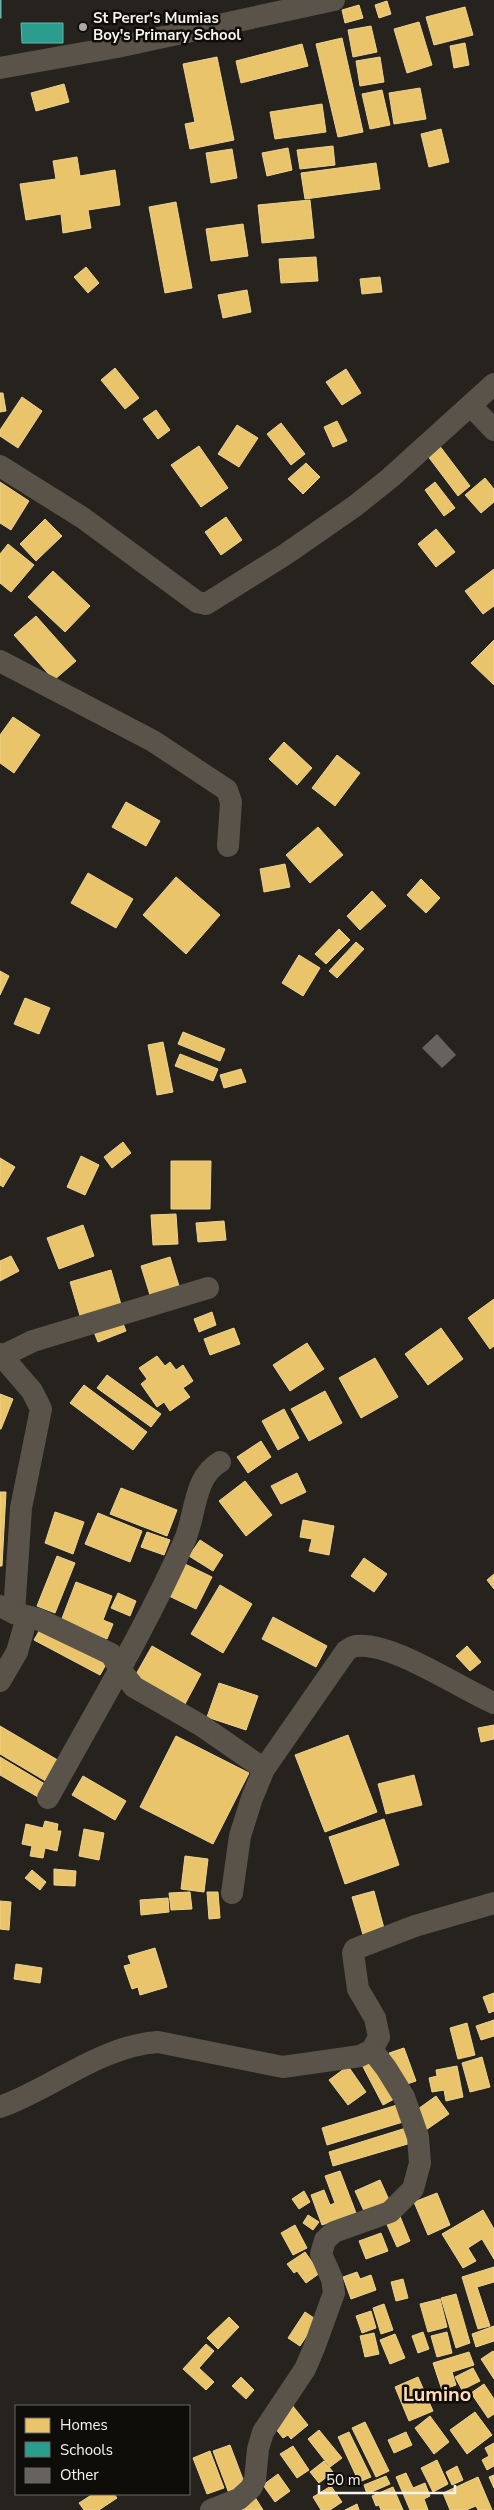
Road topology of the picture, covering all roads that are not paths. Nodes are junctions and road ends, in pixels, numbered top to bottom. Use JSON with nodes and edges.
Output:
{"nodes":[{"id":1,"x":334,"y":0,"type":"edge"},
{"id":2,"x":0,"y":68,"type":"edge"},
{"id":3,"x":494,"y":384,"type":"edge"},
{"id":4,"x":471,"y":406,"type":"junction"},
{"id":5,"x":494,"y":430,"type":"edge"},
{"id":6,"x":0,"y":466,"type":"edge"},
{"id":7,"x":0,"y":661,"type":"edge"},
{"id":8,"x":228,"y":846,"type":"dead end"},
{"id":9,"x":208,"y":1288,"type":"dead end"},
{"id":10,"x":1,"y":1355,"type":"edge"},
{"id":11,"x":220,"y":1462,"type":"dead end"},
{"id":12,"x":14,"y":1612,"type":"edge"},
{"id":13,"x":119,"y":1668,"type":"junction"},
{"id":14,"x":0,"y":1681,"type":"edge"},
{"id":15,"x":494,"y":1703,"type":"edge"},
{"id":16,"x":264,"y":1770,"type":"junction"},
{"id":17,"x":48,"y":1798,"type":"dead end"},
{"id":18,"x":232,"y":1893,"type":"dead end"},
{"id":19,"x":494,"y":1903,"type":"edge"},
{"id":20,"x":372,"y":2050,"type":"junction"},
{"id":21,"x":0,"y":2107,"type":"edge"},
{"id":22,"x":211,"y":2510,"type":"edge"}],
"edges":[{"from":1,"to":2,"type":"street"},
{"from":3,"to":4,"type":"street"},
{"from":4,"to":5,"type":"street"},
{"from":4,"to":6,"type":"street"},
{"from":7,"to":8,"type":"street"},
{"from":9,"to":10,"type":"street"},
{"from":10,"to":12,"type":"street"},
{"from":11,"to":13,"type":"street"},
{"from":12,"to":13,"type":"street"},
{"from":12,"to":14,"type":"street"},
{"from":13,"to":16,"type":"street"},
{"from":13,"to":17,"type":"street"},
{"from":15,"to":16,"type":"street"},
{"from":16,"to":18,"type":"street"},
{"from":19,"to":20,"type":"street"},
{"from":20,"to":21,"type":"street"},
{"from":20,"to":22,"type":"street"}]}
